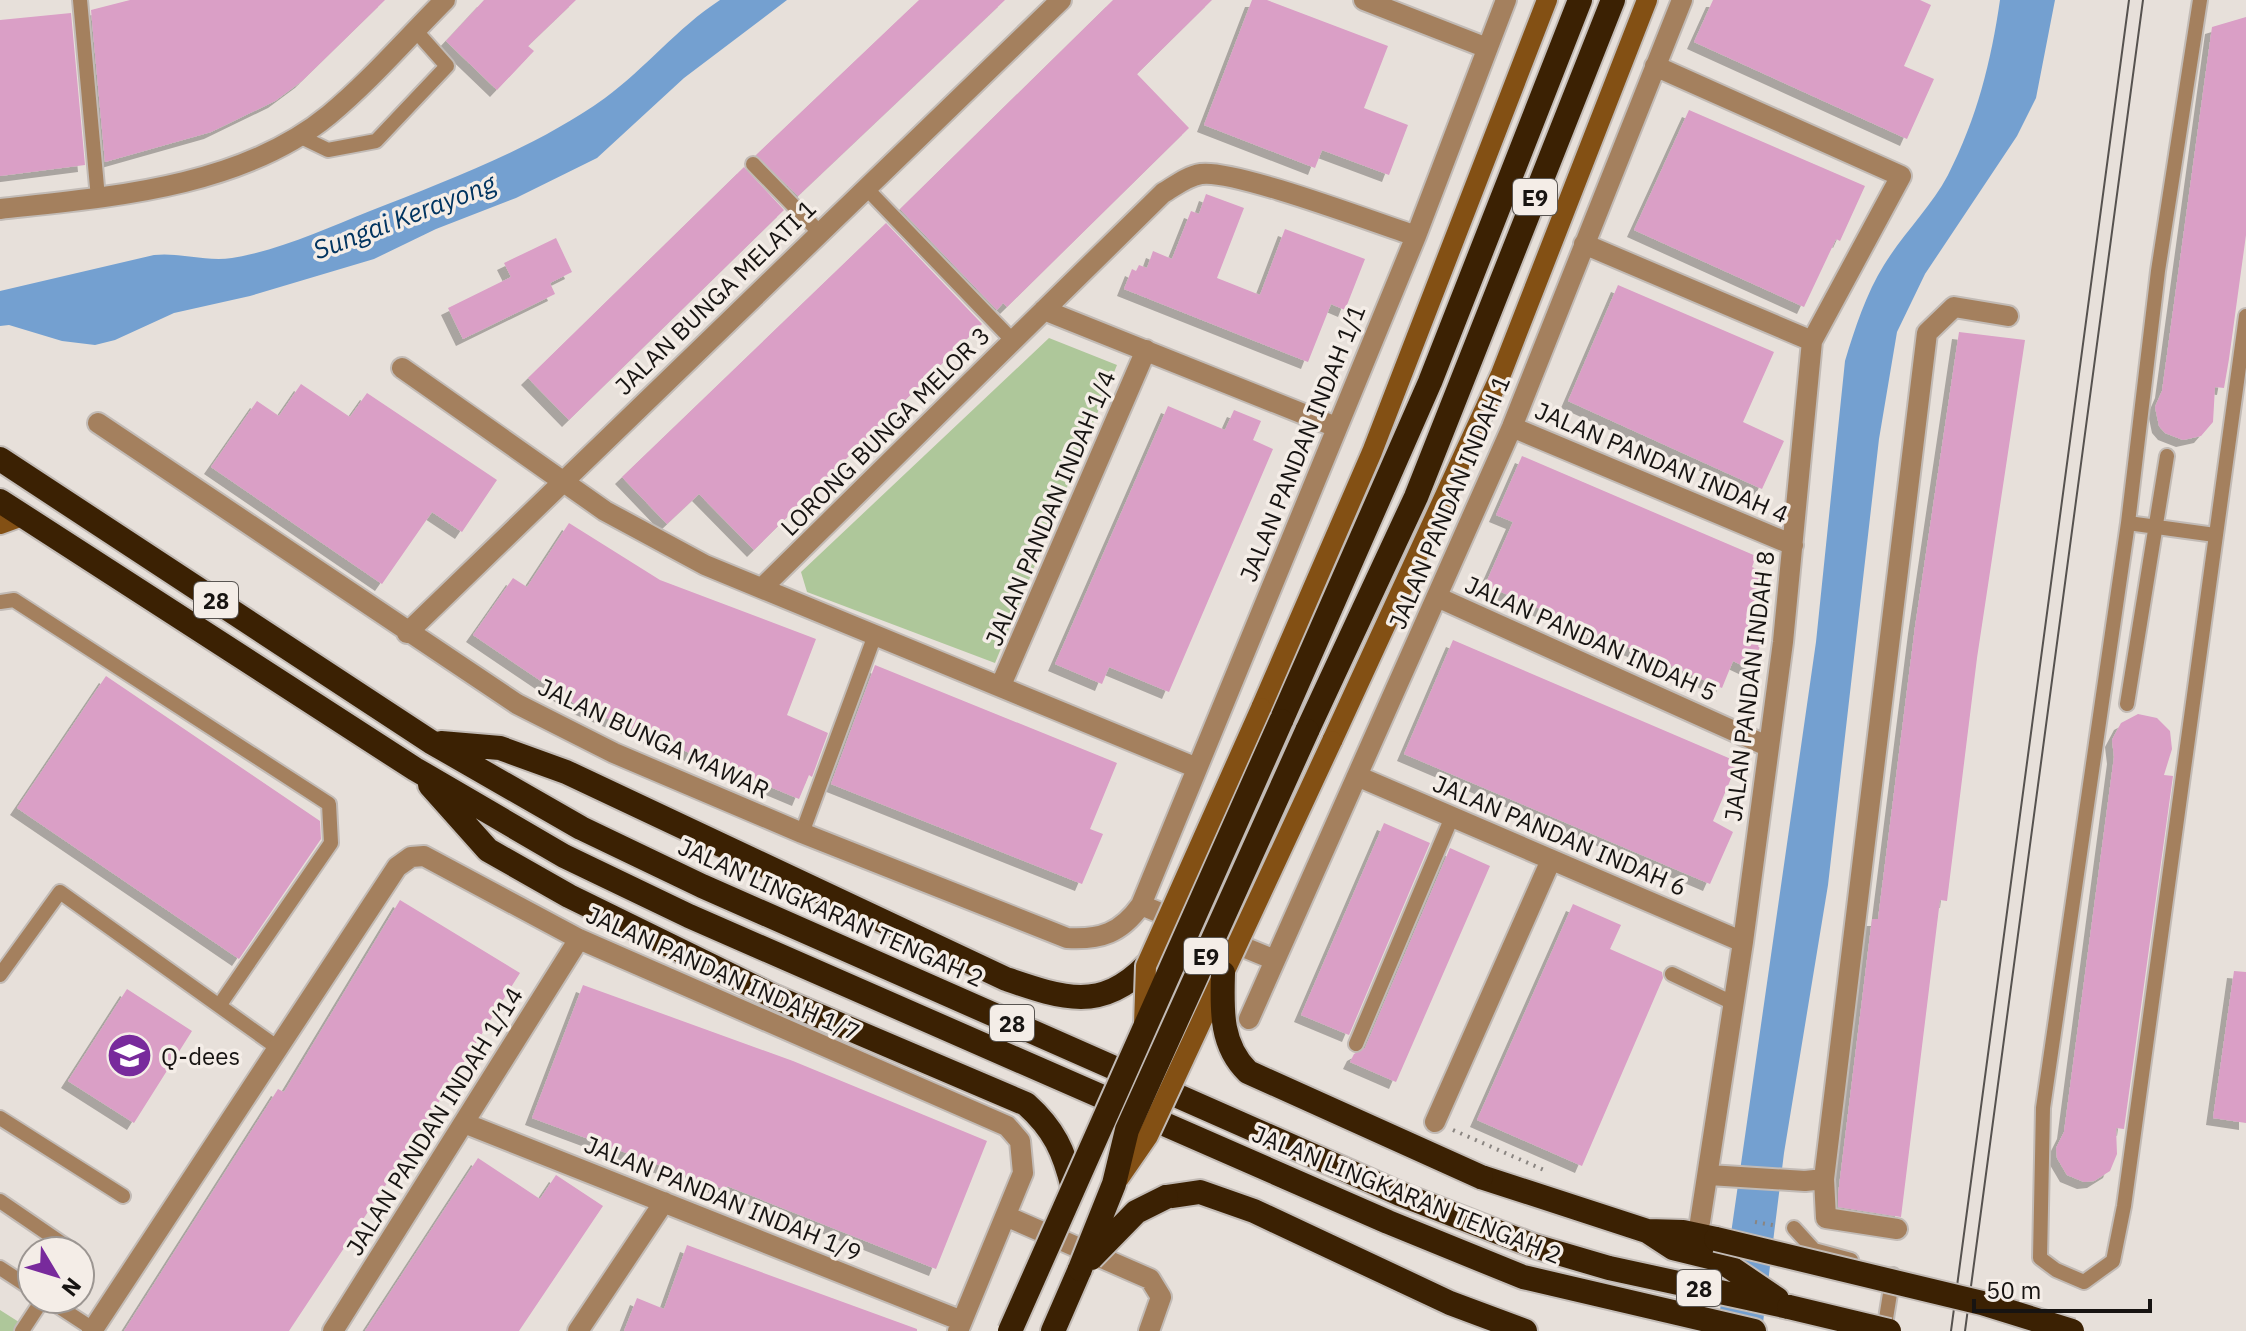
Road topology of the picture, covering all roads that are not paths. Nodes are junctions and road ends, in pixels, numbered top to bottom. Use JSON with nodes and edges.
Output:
{"nodes":[{"id":1,"x":80,"y":0,"type":"edge"},
{"id":2,"x":445,"y":0,"type":"edge"},
{"id":3,"x":1061,"y":0,"type":"edge"},
{"id":4,"x":1364,"y":0,"type":"edge"},
{"id":5,"x":1506,"y":0,"type":"edge"},
{"id":6,"x":1547,"y":0,"type":"edge"},
{"id":7,"x":1580,"y":0,"type":"edge"},
{"id":8,"x":1613,"y":0,"type":"edge"},
{"id":9,"x":1647,"y":0,"type":"edge"},
{"id":10,"x":1682,"y":0,"type":"edge"},
{"id":11,"x":2200,"y":0,"type":"edge"},
{"id":12,"x":415,"y":30,"type":"junction"},
{"id":13,"x":1487,"y":48,"type":"junction"},
{"id":14,"x":1655,"y":66,"type":"junction"},
{"id":15,"x":1613,"y":89,"type":"junction"},
{"id":16,"x":1640,"y":99,"type":"junction"},
{"id":17,"x":299,"y":136,"type":"junction"},
{"id":18,"x":753,"y":164,"type":"dead end"},
{"id":19,"x":866,"y":188,"type":"junction"},
{"id":20,"x":98,"y":198,"type":"junction"},
{"id":21,"x":0,"y":209,"type":"edge"},
{"id":22,"x":820,"y":233,"type":"junction"},
{"id":23,"x":1416,"y":236,"type":"junction"},
{"id":24,"x":1584,"y":244,"type":"junction"},
{"id":25,"x":1044,"y":310,"type":"junction"},
{"id":26,"x":2008,"y":316,"type":"dead end"},
{"id":27,"x":2246,"y":316,"type":"edge"},
{"id":28,"x":1013,"y":341,"type":"junction"},
{"id":29,"x":1812,"y":341,"type":"junction"},
{"id":30,"x":1146,"y":350,"type":"junction"},
{"id":31,"x":402,"y":368,"type":"dead end"},
{"id":32,"x":98,"y":423,"type":"dead end"},
{"id":33,"x":1336,"y":427,"type":"junction"},
{"id":34,"x":1512,"y":427,"type":"junction"},
{"id":35,"x":2167,"y":456,"type":"dead end"},
{"id":36,"x":0,"y":459,"type":"edge"},
{"id":37,"x":560,"y":482,"type":"junction"},
{"id":38,"x":0,"y":501,"type":"edge"},
{"id":39,"x":11,"y":520,"type":"edge"},
{"id":40,"x":2128,"y":523,"type":"junction"},
{"id":41,"x":2156,"y":527,"type":"junction"},
{"id":42,"x":2215,"y":535,"type":"junction"},
{"id":43,"x":1793,"y":545,"type":"junction"},
{"id":44,"x":762,"y":588,"type":"junction"},
{"id":45,"x":1437,"y":597,"type":"junction"},
{"id":46,"x":0,"y":602,"type":"edge"},
{"id":47,"x":407,"y":633,"type":"junction"},
{"id":48,"x":875,"y":635,"type":"junction"},
{"id":49,"x":1001,"y":685,"type":"junction"},
{"id":50,"x":2127,"y":704,"type":"dead end"},
{"id":51,"x":1271,"y":714,"type":"junction"},
{"id":52,"x":431,"y":742,"type":"junction"},
{"id":53,"x":1767,"y":746,"type":"junction"},
{"id":54,"x":1197,"y":768,"type":"junction"},
{"id":55,"x":415,"y":769,"type":"junction"},
{"id":56,"x":1357,"y":776,"type":"junction"},
{"id":57,"x":1452,"y":817,"type":"junction"},
{"id":58,"x":802,"y":833,"type":"junction"},
{"id":59,"x":1551,"y":860,"type":"junction"},
{"id":60,"x":1141,"y":905,"type":"junction"},
{"id":61,"x":579,"y":939,"type":"junction"},
{"id":62,"x":1743,"y":942,"type":"junction"},
{"id":63,"x":1275,"y":960,"type":"junction"},
{"id":64,"x":1146,"y":966,"type":"junction"},
{"id":65,"x":1223,"y":973,"type":"junction"},
{"id":66,"x":1672,"y":974,"type":"dead end"},
{"id":67,"x":0,"y":975,"type":"edge"},
{"id":68,"x":221,"y":1003,"type":"junction"},
{"id":69,"x":1733,"y":1003,"type":"junction"},
{"id":70,"x":1249,"y":1019,"type":"dead end"},
{"id":71,"x":1144,"y":1025,"type":"junction"},
{"id":72,"x":1356,"y":1044,"type":"dead end"},
{"id":73,"x":278,"y":1048,"type":"junction"},
{"id":74,"x":0,"y":1118,"type":"edge"},
{"id":75,"x":1435,"y":1122,"type":"dead end"},
{"id":76,"x":464,"y":1123,"type":"junction"},
{"id":77,"x":1718,"y":1175,"type":"junction"},
{"id":78,"x":1814,"y":1180,"type":"junction"},
{"id":79,"x":1114,"y":1184,"type":"junction"},
{"id":80,"x":1073,"y":1188,"type":"junction"},
{"id":81,"x":123,"y":1196,"type":"dead end"},
{"id":82,"x":0,"y":1201,"type":"edge"},
{"id":83,"x":664,"y":1202,"type":"junction"},
{"id":84,"x":1008,"y":1217,"type":"junction"},
{"id":85,"x":1794,"y":1228,"type":"road end"},
{"id":86,"x":1897,"y":1229,"type":"dead end"},
{"id":87,"x":1708,"y":1230,"type":"junction"},
{"id":88,"x":1647,"y":1231,"type":"junction"},
{"id":89,"x":50,"y":1235,"type":"edge"},
{"id":90,"x":1080,"y":1269,"type":"junction"},
{"id":91,"x":1450,"y":1303,"type":"junction"},
{"id":92,"x":1789,"y":1307,"type":"junction"},
{"id":93,"x":70,"y":1315,"type":"edge"},
{"id":94,"x":960,"y":1326,"type":"edge"},
{"id":95,"x":93,"y":1330,"type":"edge"},
{"id":96,"x":333,"y":1331,"type":"edge"},
{"id":97,"x":578,"y":1331,"type":"edge"},
{"id":98,"x":1010,"y":1331,"type":"edge"},
{"id":99,"x":1053,"y":1331,"type":"edge"},
{"id":100,"x":1149,"y":1331,"type":"edge"},
{"id":101,"x":1491,"y":1331,"type":"edge"},
{"id":102,"x":1525,"y":1331,"type":"edge"},
{"id":103,"x":1754,"y":1331,"type":"edge"},
{"id":104,"x":1886,"y":1331,"type":"edge"},
{"id":105,"x":2072,"y":1331,"type":"edge"}],
"edges":[{"from":1,"to":20,"type":"lane"},
{"from":2,"to":12,"type":"street"},
{"from":3,"to":19,"type":"street","name":"JALAN BUNGA MELATI 1"},
{"from":4,"to":13,"type":"street"},
{"from":5,"to":13,"type":"street","name":"JALAN PANDAN INDAH 1/1"},
{"from":6,"to":51,"type":"main road"},
{"from":7,"to":51,"type":"highway","number":"E9"},
{"from":8,"to":79,"type":"highway","number":"E9","bridge":true},
{"from":9,"to":15,"type":"main road"},
{"from":10,"to":14,"type":"street","name":"JALAN PANDAN INDAH 1"},
{"from":11,"to":40,"type":"lane"},
{"from":12,"to":17,"type":"street"},
{"from":12,"to":17,"type":"lane"},
{"from":13,"to":23,"type":"street","name":"JALAN PANDAN INDAH 1/1"},
{"from":14,"to":16,"type":"street","name":"JALAN PANDAN INDAH 1"},
{"from":14,"to":29,"type":"street","name":"JALAN PANDAN INDAH 8"},
{"from":15,"to":16,"type":"street"},
{"from":15,"to":65,"type":"main road","bridge":true},
{"from":16,"to":24,"type":"street","name":"JALAN PANDAN INDAH 1"},
{"from":17,"to":20,"type":"street"},
{"from":18,"to":22,"type":"lane"},
{"from":19,"to":22,"type":"street","name":"JALAN BUNGA MELATI 1"},
{"from":19,"to":28,"type":"lane"},
{"from":20,"to":21,"type":"street"},
{"from":22,"to":37,"type":"street","name":"JALAN BUNGA MELATI 1"},
{"from":23,"to":25,"type":"street","name":"LORONG BUNGA MELOR 3"},
{"from":23,"to":33,"type":"street","name":"JALAN PANDAN INDAH 1/1"},
{"from":24,"to":29,"type":"street"},
{"from":24,"to":34,"type":"street","name":"JALAN PANDAN INDAH 1"},
{"from":25,"to":28,"type":"street","name":"LORONG BUNGA MELOR 3"},
{"from":25,"to":30,"type":"street"},
{"from":26,"to":78,"type":"street"},
{"from":27,"to":42,"type":"lane"},
{"from":28,"to":44,"type":"street","name":"LORONG BUNGA MELOR 3"},
{"from":29,"to":43,"type":"street","name":"JALAN PANDAN INDAH 8"},
{"from":30,"to":33,"type":"street"},
{"from":30,"to":49,"type":"street","name":"JALAN PANDAN INDAH 1/4"},
{"from":31,"to":37,"type":"street"},
{"from":32,"to":47,"type":"street","name":"JALAN BUNGA MAWAR"},
{"from":33,"to":54,"type":"street","name":"JALAN PANDAN INDAH 1/1"},
{"from":34,"to":43,"type":"street","name":"JALAN PANDAN INDAH 4"},
{"from":34,"to":45,"type":"street","name":"JALAN PANDAN INDAH 1"},
{"from":35,"to":41,"type":"lane"},
{"from":36,"to":52,"type":"highway","name":"JALAN LINGKARAN TENGAH 2","number":"28"},
{"from":37,"to":44,"type":"street"},
{"from":37,"to":47,"type":"street","name":"JALAN BUNGA MELATI 1"},
{"from":38,"to":39,"type":"highway","name":"JALAN LINGKARAN TENGAH 2","number":"28"},
{"from":39,"to":55,"type":"highway","name":"JALAN LINGKARAN TENGAH 2","number":"28"},
{"from":40,"to":41,"type":"lane"},
{"from":40,"to":42,"type":"lane"},
{"from":41,"to":42,"type":"lane"},
{"from":41,"to":50,"type":"lane"},
{"from":43,"to":53,"type":"street","name":"JALAN PANDAN INDAH 8"},
{"from":44,"to":48,"type":"street"},
{"from":45,"to":53,"type":"street","name":"JALAN PANDAN INDAH 5"},
{"from":45,"to":56,"type":"street","name":"JALAN PANDAN INDAH 1"},
{"from":46,"to":68,"type":"lane"},
{"from":47,"to":58,"type":"street","name":"JALAN BUNGA MAWAR"},
{"from":48,"to":49,"type":"street"},
{"from":48,"to":58,"type":"lane"},
{"from":49,"to":54,"type":"street"},
{"from":51,"to":64,"type":"main road","bridge":true},
{"from":51,"to":71,"type":"highway","number":"E9","bridge":true},
{"from":52,"to":64,"type":"highway"},
{"from":52,"to":92,"type":"highway","name":"JALAN LINGKARAN TENGAH 2","number":"28"},
{"from":53,"to":62,"type":"street","name":"JALAN PANDAN INDAH 8"},
{"from":54,"to":60,"type":"street","name":"JALAN PANDAN INDAH 1/1"},
{"from":55,"to":80,"type":"highway"},
{"from":55,"to":103,"type":"highway","name":"JALAN LINGKARAN TENGAH 2","number":"28"},
{"from":56,"to":57,"type":"street","name":"JALAN PANDAN INDAH 6"},
{"from":56,"to":63,"type":"street","name":"JALAN PANDAN INDAH 1"},
{"from":57,"to":59,"type":"street","name":"JALAN PANDAN INDAH 6"},
{"from":57,"to":72,"type":"lane"},
{"from":58,"to":60,"type":"street","name":"JALAN BUNGA MAWAR"},
{"from":59,"to":62,"type":"street","name":"JALAN PANDAN INDAH 6"},
{"from":59,"to":75,"type":"street"},
{"from":60,"to":63,"type":"street"},
{"from":61,"to":73,"type":"street","name":"JALAN PANDAN INDAH 1/7"},
{"from":61,"to":76,"type":"street","name":"JALAN PANDAN INDAH 1/14"},
{"from":61,"to":84,"type":"street","name":"JALAN PANDAN INDAH 1/7"},
{"from":62,"to":69,"type":"street","name":"JALAN PANDAN INDAH 8"},
{"from":63,"to":70,"type":"street","name":"JALAN PANDAN INDAH 1"},
{"from":64,"to":71,"type":"main road","bridge":true},
{"from":65,"to":79,"type":"main road","bridge":true},
{"from":65,"to":88,"type":"highway","bridge":true},
{"from":66,"to":69,"type":"lane"},
{"from":67,"to":68,"type":"lane"},
{"from":68,"to":73,"type":"lane"},
{"from":69,"to":77,"type":"street","name":"JALAN PANDAN INDAH 8"},
{"from":71,"to":80,"type":"highway","number":"E9","bridge":true},
{"from":73,"to":95,"type":"street"},
{"from":74,"to":81,"type":"lane"},
{"from":76,"to":83,"type":"street","name":"JALAN PANDAN INDAH 1/9"},
{"from":76,"to":96,"type":"street","name":"JALAN PANDAN INDAH 1/14"},
{"from":77,"to":78,"type":"street"},
{"from":77,"to":87,"type":"street","name":"JALAN PANDAN INDAH 8"},
{"from":78,"to":86,"type":"street"},
{"from":79,"to":90,"type":"highway","number":"E9","bridge":true},
{"from":80,"to":98,"type":"highway","number":"E9","bridge":true},
{"from":82,"to":89,"type":"lane"},
{"from":83,"to":94,"type":"street","name":"JALAN PANDAN INDAH 1/9"},
{"from":83,"to":97,"type":"street"},
{"from":84,"to":94,"type":"street"},
{"from":84,"to":100,"type":"street"},
{"from":85,"to":104,"type":"lane"},
{"from":87,"to":88,"type":"highway"},
{"from":87,"to":105,"type":"highway","bridge":true},
{"from":88,"to":92,"type":"highway"},
{"from":90,"to":91,"type":"highway","bridge":true},
{"from":90,"to":99,"type":"highway","number":"E9"},
{"from":91,"to":101,"type":"highway"},
{"from":91,"to":102,"type":"highway"},
{"from":92,"to":104,"type":"highway","name":"JALAN LINGKARAN TENGAH 2","number":"28","bridge":true},
{"from":93,"to":95,"type":"lane"}]}
